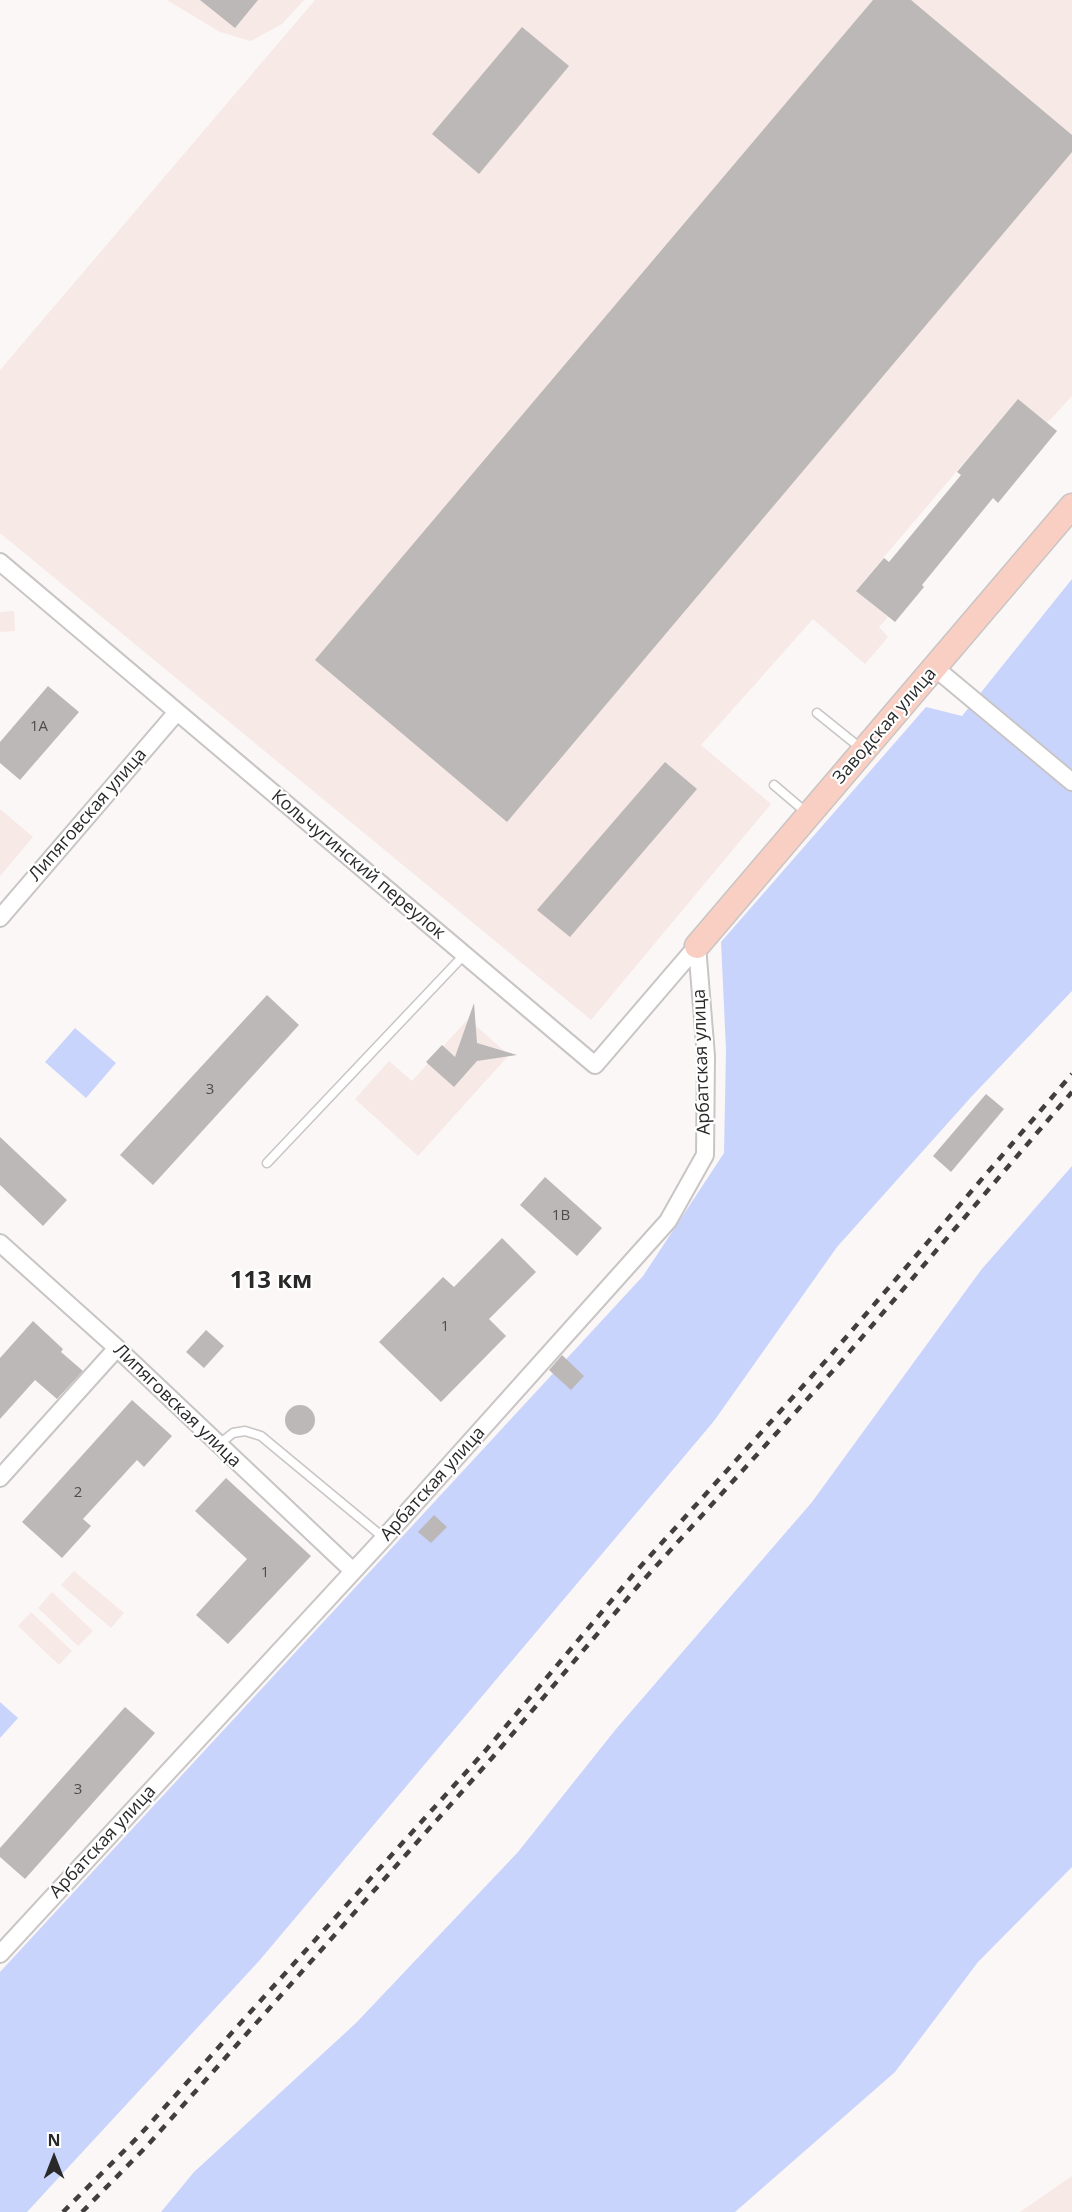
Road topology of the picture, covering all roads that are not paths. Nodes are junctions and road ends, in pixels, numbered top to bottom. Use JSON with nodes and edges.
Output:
{"nodes":[{"id":1,"x":1072,"y":506,"type":"edge"},
{"id":2,"x":0,"y":562,"type":"edge"},
{"id":3,"x":934,"y":668,"type":"junction"},
{"id":4,"x":177,"y":711,"type":"junction"},
{"id":5,"x":817,"y":713,"type":"dead end"},
{"id":6,"x":863,"y":750,"type":"junction"},
{"id":7,"x":1072,"y":782,"type":"edge"},
{"id":8,"x":774,"y":785,"type":"dead end"},
{"id":9,"x":809,"y":814,"type":"junction"},
{"id":10,"x":0,"y":918,"type":"edge"},
{"id":11,"x":697,"y":946,"type":"junction"},
{"id":12,"x":464,"y":955,"type":"junction"},
{"id":13,"x":267,"y":1163,"type":"dead end"},
{"id":14,"x":0,"y":1243,"type":"edge"},
{"id":15,"x":117,"y":1348,"type":"junction"},
{"id":16,"x":218,"y":1445,"type":"junction"},
{"id":17,"x":0,"y":1478,"type":"edge"},
{"id":18,"x":384,"y":1538,"type":"junction"},
{"id":19,"x":353,"y":1571,"type":"junction"},
{"id":20,"x":0,"y":1954,"type":"edge"}],
"edges":[{"from":1,"to":3,"type":"street","name":"Заводская улица"},
{"from":2,"to":4,"type":"street","name":"Кольчугинский переулок"},
{"from":3,"to":6,"type":"street","name":"Заводская улица"},
{"from":3,"to":7,"type":"street"},
{"from":4,"to":10,"type":"street","name":"Липяговская улица"},
{"from":4,"to":12,"type":"street","name":"Кольчугинский переулок"},
{"from":5,"to":6,"type":"lane"},
{"from":6,"to":9,"type":"street","name":"Заводская улица"},
{"from":8,"to":9,"type":"lane"},
{"from":9,"to":11,"type":"street","name":"Заводская улица"},
{"from":11,"to":12,"type":"street","name":"Кольчугинский переулок"},
{"from":11,"to":18,"type":"street","name":"Арбатская улица"},
{"from":12,"to":13,"type":"lane"},
{"from":14,"to":15,"type":"street","name":"Липяговская улица"},
{"from":15,"to":16,"type":"street","name":"Липяговская улица"},
{"from":15,"to":17,"type":"street"},
{"from":16,"to":18,"type":"lane"},
{"from":16,"to":19,"type":"street","name":"Липяговская улица"},
{"from":18,"to":19,"type":"street","name":"Арбатская улица"},
{"from":19,"to":20,"type":"street","name":"Арбатская улица"}]}
